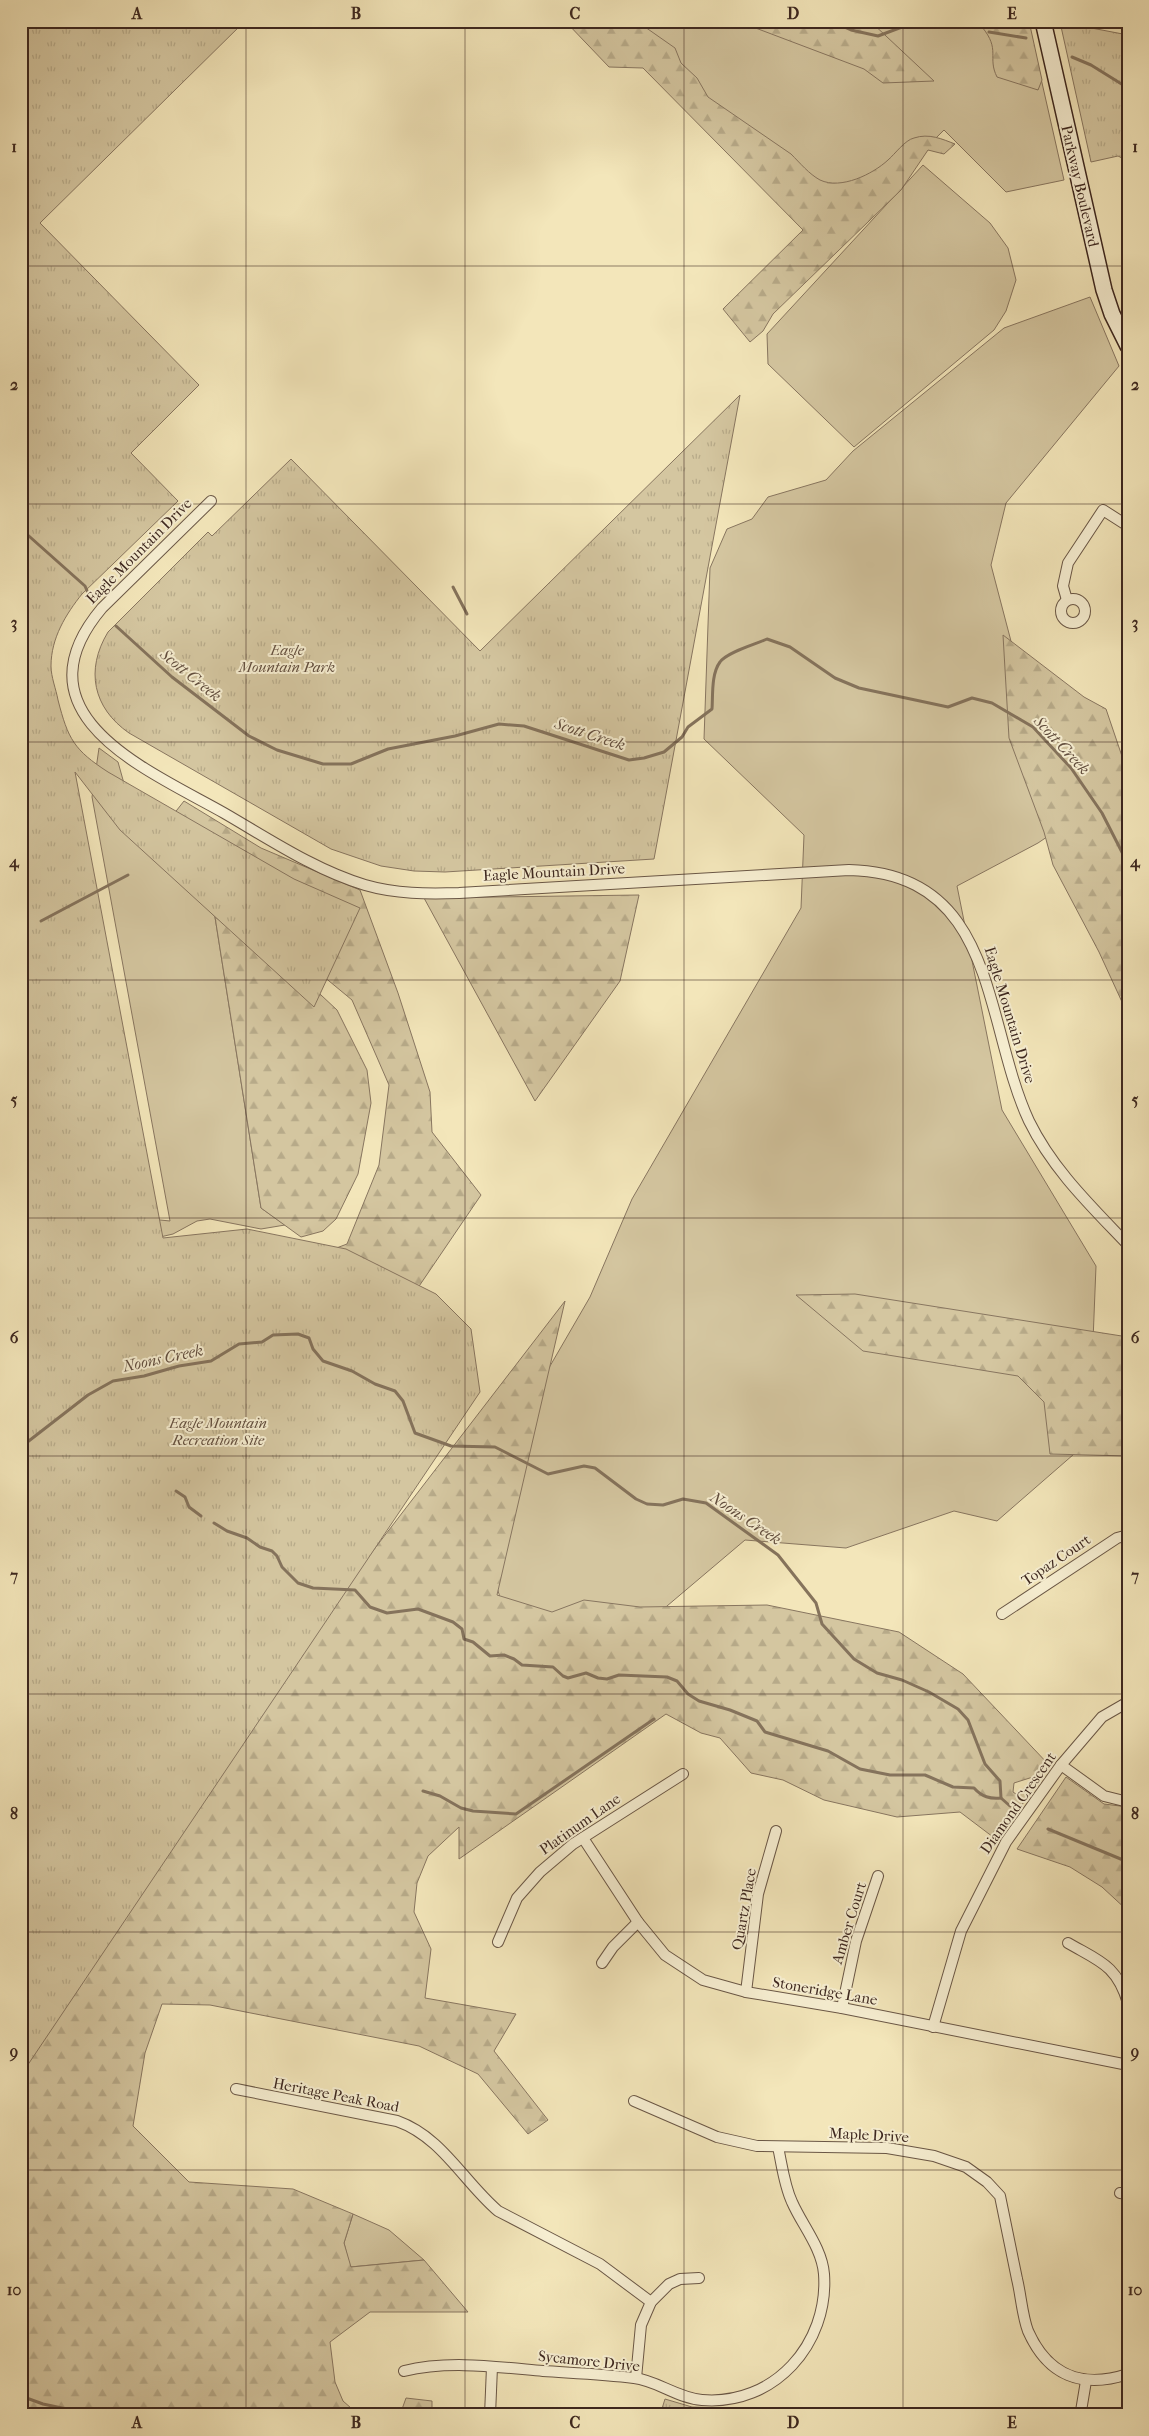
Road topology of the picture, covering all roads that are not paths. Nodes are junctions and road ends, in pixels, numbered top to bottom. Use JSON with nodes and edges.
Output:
{"nodes":[{"id":1,"x":1043,"y":21,"type":"edge"},
{"id":2,"x":1128,"y":346,"type":"edge"},
{"id":3,"x":211,"y":501,"type":"dead end"},
{"id":4,"x":1128,"y":526,"type":"edge"},
{"id":5,"x":1067,"y":600,"type":"dead end"},
{"id":6,"x":1128,"y":1245,"type":"edge"},
{"id":7,"x":1128,"y":1535,"type":"edge"},
{"id":8,"x":1002,"y":1614,"type":"dead end"},
{"id":9,"x":1128,"y":1702,"type":"edge"},
{"id":10,"x":1061,"y":1765,"type":"junction"},
{"id":11,"x":683,"y":1774,"type":"dead end"},
{"id":12,"x":1128,"y":1802,"type":"edge"},
{"id":13,"x":776,"y":1831,"type":"dead end"},
{"id":14,"x":583,"y":1838,"type":"junction"},
{"id":15,"x":878,"y":1876,"type":"dead end"},
{"id":16,"x":638,"y":1922,"type":"junction"},
{"id":17,"x":498,"y":1942,"type":"dead end"},
{"id":18,"x":1068,"y":1943,"type":"dead end"},
{"id":19,"x":602,"y":1963,"type":"dead end"},
{"id":20,"x":746,"y":1992,"type":"junction"},
{"id":21,"x":1128,"y":2003,"type":"edge"},
{"id":22,"x":842,"y":2008,"type":"junction"},
{"id":23,"x":933,"y":2027,"type":"junction"},
{"id":24,"x":1128,"y":2064,"type":"edge"},
{"id":25,"x":236,"y":2089,"type":"dead end"},
{"id":26,"x":634,"y":2101,"type":"dead end"},
{"id":27,"x":778,"y":2147,"type":"junction"},
{"id":28,"x":699,"y":2278,"type":"dead end"},
{"id":29,"x":651,"y":2302,"type":"junction"},
{"id":30,"x":492,"y":2367,"type":"junction"},
{"id":31,"x":404,"y":2371,"type":"dead end"},
{"id":32,"x":1128,"y":2374,"type":"edge"},
{"id":33,"x":636,"y":2378,"type":"junction"},
{"id":34,"x":1086,"y":2381,"type":"junction"},
{"id":35,"x":1081,"y":2411,"type":"dead end"},
{"id":36,"x":490,"y":2415,"type":"edge"}],
"edges":[{"from":1,"to":2,"type":"street","name":"Parkway Boulevard"},
{"from":3,"to":6,"type":"street","name":"Eagle Mountain Drive"},
{"from":4,"to":5,"type":"street"},
{"from":7,"to":8,"type":"street","name":"Topaz Court"},
{"from":9,"to":10,"type":"street","name":"Diamond Crescent"},
{"from":10,"to":12,"type":"street"},
{"from":10,"to":23,"type":"street","name":"Diamond Crescent"},
{"from":11,"to":14,"type":"street","name":"Platinum Lane"},
{"from":13,"to":20,"type":"street","name":"Quartz Place"},
{"from":14,"to":16,"type":"street","name":"Stoneridge Lane"},
{"from":14,"to":17,"type":"street","name":"Platinum Lane"},
{"from":15,"to":22,"type":"street","name":"Amber Court"},
{"from":16,"to":19,"type":"street"},
{"from":16,"to":20,"type":"street","name":"Stoneridge Lane"},
{"from":18,"to":21,"type":"street"},
{"from":20,"to":22,"type":"street","name":"Stoneridge Lane"},
{"from":22,"to":23,"type":"street","name":"Stoneridge Lane"},
{"from":23,"to":24,"type":"street","name":"Stoneridge Lane"},
{"from":25,"to":29,"type":"street","name":"Heritage Peak Road"},
{"from":26,"to":27,"type":"street","name":"Maple Drive"},
{"from":27,"to":33,"type":"street","name":"Sycamore Drive"},
{"from":27,"to":34,"type":"street","name":"Maple Drive"},
{"from":28,"to":29,"type":"street"},
{"from":29,"to":33,"type":"street"},
{"from":30,"to":31,"type":"street","name":"Sycamore Drive"},
{"from":30,"to":33,"type":"street","name":"Sycamore Drive"},
{"from":30,"to":36,"type":"street"},
{"from":32,"to":34,"type":"street","name":"Maple Drive"},
{"from":34,"to":35,"type":"street"}]}
